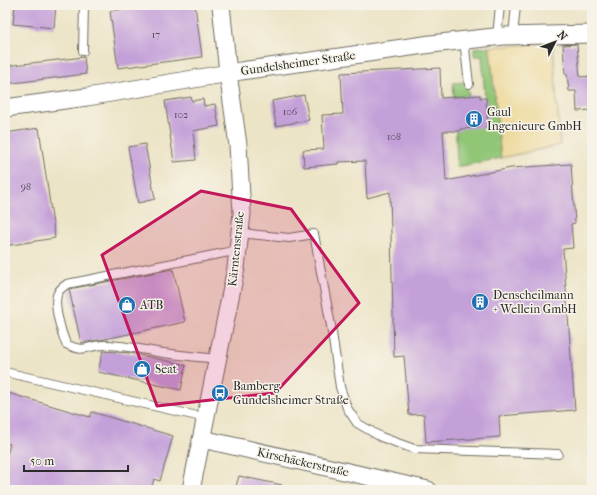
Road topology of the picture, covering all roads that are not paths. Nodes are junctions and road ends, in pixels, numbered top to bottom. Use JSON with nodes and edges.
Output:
{"nodes":[{"id":1,"x":84,"y":5,"type":"edge"},
{"id":2,"x":221,"y":5,"type":"edge"},
{"id":3,"x":500,"y":5,"type":"edge"},
{"id":4,"x":516,"y":5,"type":"edge"},
{"id":5,"x":592,"y":34,"type":"edge"},
{"id":6,"x":505,"y":36,"type":"junction"},
{"id":7,"x":464,"y":40,"type":"junction"},
{"id":8,"x":83,"y":51,"type":"dead end"},
{"id":9,"x":228,"y":73,"type":"junction"},
{"id":10,"x":469,"y":84,"type":"dead end"},
{"id":11,"x":5,"y":108,"type":"edge"},
{"id":12,"x":239,"y":242,"type":"junction"},
{"id":13,"x":218,"y":359,"type":"junction"},
{"id":14,"x":5,"y":372,"type":"edge"},
{"id":15,"x":206,"y":418,"type":"junction"},
{"id":16,"x":202,"y":440,"type":"junction"},
{"id":17,"x":558,"y":454,"type":"dead end"},
{"id":18,"x":191,"y":490,"type":"edge"},
{"id":19,"x":428,"y":490,"type":"edge"}],
"edges":[{"from":1,"to":8,"type":"lane"},
{"from":2,"to":9,"type":"street","name":"Kärntenstraße"},
{"from":3,"to":6,"type":"lane"},
{"from":4,"to":6,"type":"lane"},
{"from":5,"to":6,"type":"street","name":"Gundelsheimer Straße"},
{"from":6,"to":7,"type":"street","name":"Gundelsheimer Straße"},
{"from":7,"to":9,"type":"street","name":"Gundelsheimer Straße"},
{"from":7,"to":10,"type":"lane"},
{"from":9,"to":11,"type":"street","name":"Gundelsheimer Straße"},
{"from":9,"to":12,"type":"street","name":"Kärntenstraße"},
{"from":12,"to":13,"type":"street","name":"Kärntenstraße"},
{"from":12,"to":13,"type":"lane"},
{"from":12,"to":17,"type":"lane"},
{"from":13,"to":15,"type":"street","name":"Kärntenstraße"},
{"from":14,"to":15,"type":"lane"},
{"from":15,"to":16,"type":"street","name":"Kärntenstraße"},
{"from":16,"to":18,"type":"street","name":"Kärntenstraße"},
{"from":16,"to":19,"type":"street","name":"Kirschäckerstraße"}]}
